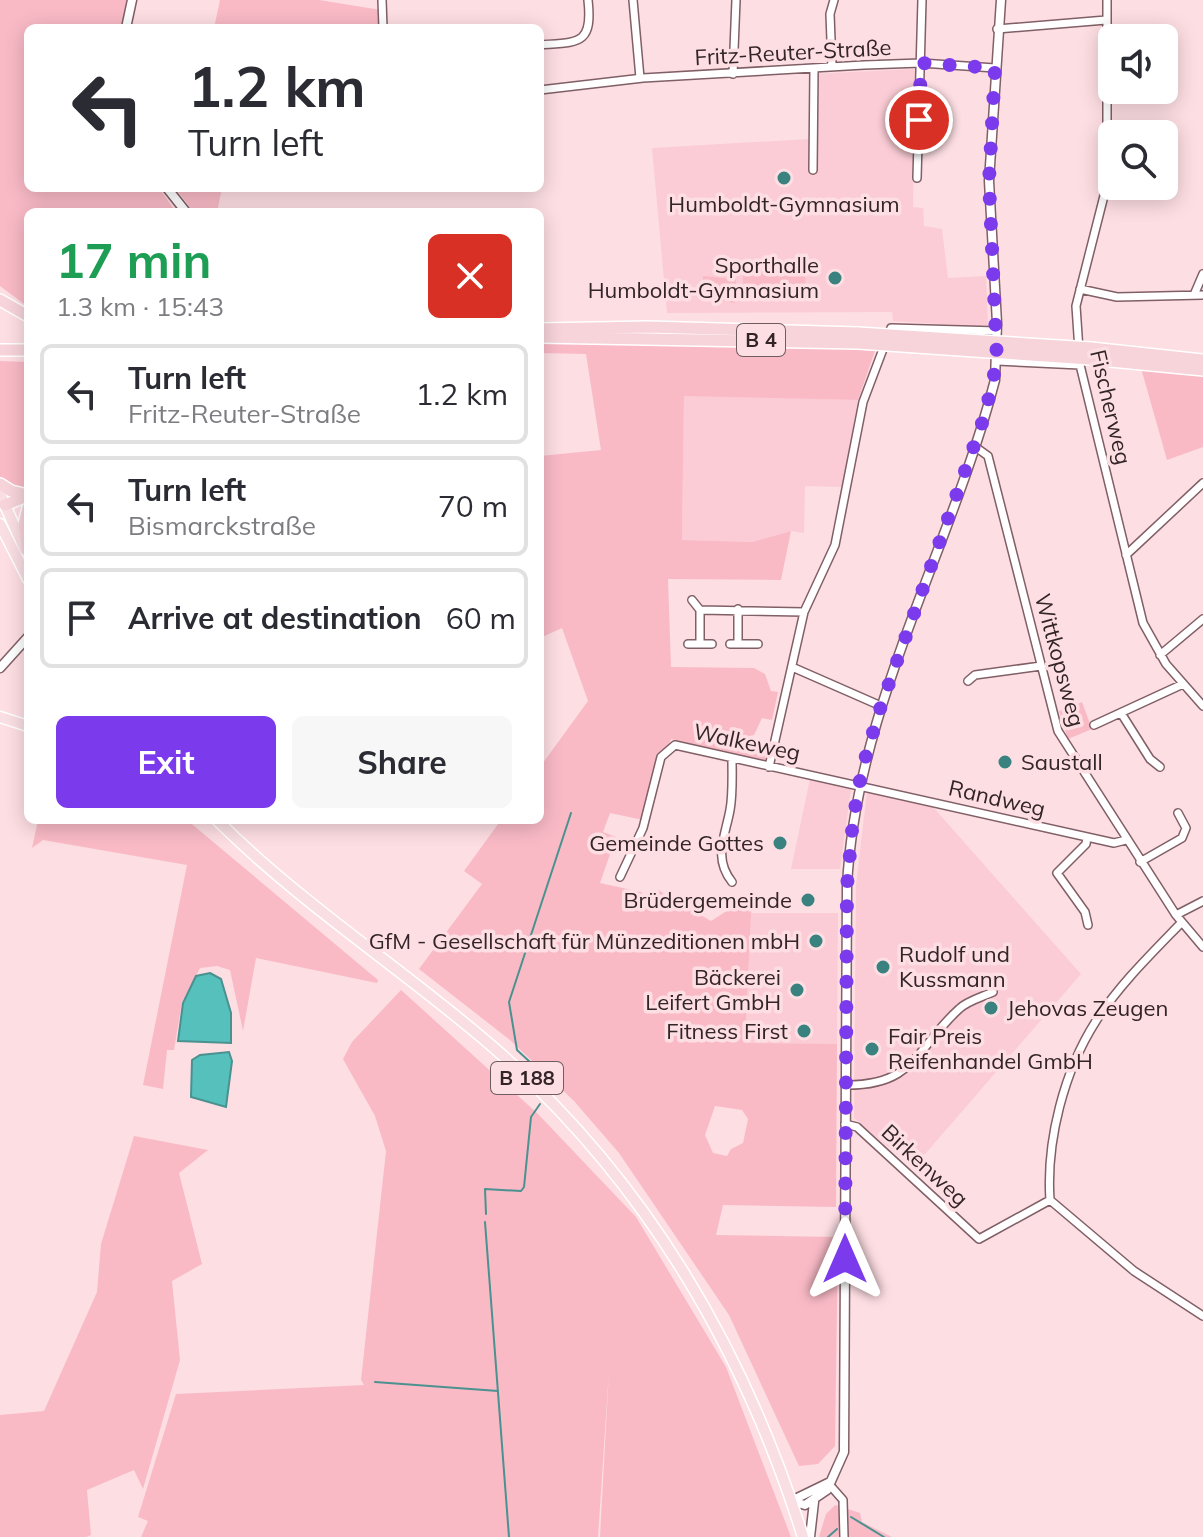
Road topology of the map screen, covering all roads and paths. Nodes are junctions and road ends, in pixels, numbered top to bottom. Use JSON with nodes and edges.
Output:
{"nodes":[{"id":1,"x":132,"y":0,"type":"edge"},
{"id":2,"x":382,"y":0,"type":"edge"},
{"id":3,"x":588,"y":0,"type":"edge"},
{"id":4,"x":633,"y":0,"type":"edge"},
{"id":5,"x":736,"y":0,"type":"edge"},
{"id":6,"x":834,"y":0,"type":"edge"},
{"id":7,"x":922,"y":0,"type":"edge"},
{"id":8,"x":1001,"y":0,"type":"edge"},
{"id":9,"x":1107,"y":0,"type":"edge"},
{"id":10,"x":1106,"y":20,"type":"junction"},
{"id":11,"x":127,"y":24,"type":"edge"},
{"id":12,"x":383,"y":24,"type":"edge"},
{"id":13,"x":997,"y":29,"type":"junction"},
{"id":14,"x":544,"y":45,"type":"edge"},
{"id":15,"x":921,"y":63,"type":"junction"},
{"id":16,"x":832,"y":67,"type":"junction"},
{"id":17,"x":814,"y":68,"type":"junction"},
{"id":18,"x":995,"y":68,"type":"junction"},
{"id":19,"x":733,"y":74,"type":"junction"},
{"id":20,"x":640,"y":78,"type":"junction"},
{"id":21,"x":544,"y":90,"type":"edge"},
{"id":22,"x":813,"y":170,"type":"dead end"},
{"id":23,"x":917,"y":178,"type":"dead end"},
{"id":24,"x":170,"y":192,"type":"edge"},
{"id":25,"x":183,"y":208,"type":"edge"},
{"id":26,"x":1203,"y":274,"type":"edge"},
{"id":27,"x":1080,"y":289,"type":"junction"},
{"id":28,"x":1194,"y":295,"type":"junction"},
{"id":29,"x":1203,"y":295,"type":"edge"},
{"id":30,"x":0,"y":300,"type":"edge"},
{"id":31,"x":24,"y":314,"type":"edge"},
{"id":32,"x":544,"y":329,"type":"edge"},
{"id":33,"x":997,"y":331,"type":"junction"},
{"id":34,"x":648,"y":333,"type":"junction"},
{"id":35,"x":544,"y":337,"type":"edge"},
{"id":36,"x":24,"y":344,"type":"edge"},
{"id":37,"x":1,"y":348,"type":"edge"},
{"id":38,"x":24,"y":351,"type":"edge"},
{"id":39,"x":1087,"y":357,"type":"junction"},
{"id":40,"x":1203,"y":360,"type":"edge"},
{"id":41,"x":997,"y":361,"type":"junction"},
{"id":42,"x":1203,"y":370,"type":"edge"},
{"id":43,"x":974,"y":446,"type":"junction"},
{"id":44,"x":1203,"y":483,"type":"edge"},
{"id":45,"x":0,"y":484,"type":"edge"},
{"id":46,"x":24,"y":494,"type":"edge"},
{"id":47,"x":24,"y":497,"type":"edge"},
{"id":48,"x":2,"y":506,"type":"edge"},
{"id":49,"x":24,"y":506,"type":"edge"},
{"id":50,"x":0,"y":524,"type":"edge"},
{"id":51,"x":24,"y":546,"type":"edge"},
{"id":52,"x":1126,"y":555,"type":"junction"},
{"id":53,"x":24,"y":571,"type":"edge"},
{"id":54,"x":692,"y":600,"type":"dead end"},
{"id":55,"x":738,"y":609,"type":"junction"},
{"id":56,"x":700,"y":610,"type":"junction"},
{"id":57,"x":804,"y":612,"type":"junction"},
{"id":58,"x":1203,"y":619,"type":"edge"},
{"id":59,"x":24,"y":641,"type":"edge"},
{"id":60,"x":688,"y":644,"type":"dead end"},
{"id":61,"x":700,"y":644,"type":"junction"},
{"id":62,"x":712,"y":644,"type":"dead end"},
{"id":63,"x":758,"y":644,"type":"dead end"},
{"id":64,"x":1160,"y":655,"type":"junction"},
{"id":65,"x":1041,"y":666,"type":"junction"},
{"id":66,"x":792,"y":667,"type":"junction"},
{"id":67,"x":0,"y":668,"type":"edge"},
{"id":68,"x":968,"y":681,"type":"dead end"},
{"id":69,"x":1183,"y":684,"type":"junction"},
{"id":70,"x":881,"y":706,"type":"junction"},
{"id":71,"x":1203,"y":706,"type":"edge"},
{"id":72,"x":1121,"y":713,"type":"junction"},
{"id":73,"x":2,"y":717,"type":"edge"},
{"id":74,"x":24,"y":725,"type":"edge"},
{"id":75,"x":1094,"y":725,"type":"dead end"},
{"id":76,"x":732,"y":759,"type":"junction"},
{"id":77,"x":769,"y":767,"type":"junction"},
{"id":78,"x":1160,"y":767,"type":"dead end"},
{"id":79,"x":859,"y":785,"type":"junction"},
{"id":80,"x":1178,"y":813,"type":"dead end"},
{"id":81,"x":221,"y":824,"type":"edge"},
{"id":82,"x":1087,"y":837,"type":"junction"},
{"id":83,"x":1126,"y":840,"type":"junction"},
{"id":84,"x":1140,"y":862,"type":"junction"},
{"id":85,"x":620,"y":877,"type":"dead end"},
{"id":86,"x":732,"y":882,"type":"dead end"},
{"id":87,"x":1203,"y":901,"type":"edge"},
{"id":88,"x":1179,"y":919,"type":"junction"},
{"id":89,"x":1088,"y":925,"type":"dead end"},
{"id":90,"x":1203,"y":947,"type":"edge"},
{"id":91,"x":993,"y":992,"type":"dead end"},
{"id":92,"x":845,"y":1085,"type":"junction"},
{"id":93,"x":852,"y":1125,"type":"junction"},
{"id":94,"x":1050,"y":1200,"type":"junction"},
{"id":95,"x":1203,"y":1316,"type":"edge"},
{"id":96,"x":828,"y":1483,"type":"junction"},
{"id":97,"x":791,"y":1501,"type":"junction"},
{"id":98,"x":814,"y":1502,"type":"junction"},
{"id":99,"x":803,"y":1537,"type":"edge"},
{"id":100,"x":810,"y":1537,"type":"edge"},
{"id":101,"x":844,"y":1537,"type":"edge"}],
"edges":[{"from":1,"to":11,"type":"street"},
{"from":2,"to":12,"type":"street"},
{"from":3,"to":14,"type":"street"},
{"from":4,"to":20,"type":"street"},
{"from":5,"to":19,"type":"street"},
{"from":6,"to":16,"type":"street"},
{"from":7,"to":15,"type":"street"},
{"from":8,"to":13,"type":"street"},
{"from":9,"to":10,"type":"street","name":"Fischerweg"},
{"from":10,"to":13,"type":"street"},
{"from":10,"to":27,"type":"street","name":"Fischerweg"},
{"from":13,"to":18,"type":"street"},
{"from":15,"to":16,"type":"street","name":"Fritz-Reuter-Straße"},
{"from":15,"to":18,"type":"street","name":"Fritz-Reuter-Straße"},
{"from":15,"to":23,"type":"street"},
{"from":16,"to":17,"type":"street","name":"Fritz-Reuter-Straße"},
{"from":17,"to":19,"type":"street","name":"Fritz-Reuter-Straße"},
{"from":17,"to":22,"type":"street"},
{"from":18,"to":33,"type":"street"},
{"from":19,"to":20,"type":"street","name":"Fritz-Reuter-Straße"},
{"from":20,"to":21,"type":"street","name":"Fritz-Reuter-Straße"},
{"from":24,"to":25,"type":"street"},
{"from":26,"to":28,"type":"street"},
{"from":27,"to":28,"type":"street"},
{"from":27,"to":39,"type":"street","name":"Fischerweg"},
{"from":28,"to":29,"type":"street"},
{"from":30,"to":31,"type":"highway"},
{"from":32,"to":34,"type":"highway","number":"B 4"},
{"from":33,"to":41,"type":"street"},
{"from":33,"to":57,"type":"street"},
{"from":34,"to":35,"type":"highway","number":"B 4"},
{"from":34,"to":39,"type":"highway","number":"B 4","bridge":true},
{"from":36,"to":37,"type":"highway"},
{"from":37,"to":38,"type":"highway"},
{"from":39,"to":40,"type":"highway","number":"B 4"},
{"from":39,"to":41,"type":"street"},
{"from":39,"to":42,"type":"highway","number":"B 4"},
{"from":39,"to":52,"type":"street","name":"Fischerweg"},
{"from":41,"to":43,"type":"street"},
{"from":43,"to":65,"type":"street","name":"Wittkopsweg"},
{"from":43,"to":70,"type":"street"},
{"from":44,"to":52,"type":"street"},
{"from":45,"to":46,"type":"highway"},
{"from":47,"to":48,"type":"highway"},
{"from":48,"to":49,"type":"highway"},
{"from":48,"to":51,"type":"main road"},
{"from":50,"to":53,"type":"main road"},
{"from":52,"to":64,"type":"street","name":"Fischerweg"},
{"from":54,"to":56,"type":"street"},
{"from":55,"to":56,"type":"street"},
{"from":55,"to":57,"type":"street"},
{"from":55,"to":63,"type":"street"},
{"from":56,"to":61,"type":"street"},
{"from":57,"to":66,"type":"street"},
{"from":58,"to":64,"type":"street"},
{"from":59,"to":67,"type":"street"},
{"from":60,"to":61,"type":"street"},
{"from":61,"to":62,"type":"street"},
{"from":64,"to":69,"type":"street","name":"Fischerweg"},
{"from":65,"to":68,"type":"street"},
{"from":65,"to":83,"type":"street","name":"Wittkopsweg"},
{"from":66,"to":70,"type":"street"},
{"from":66,"to":77,"type":"street"},
{"from":69,"to":71,"type":"street","name":"Fischerweg"},
{"from":69,"to":72,"type":"street"},
{"from":70,"to":79,"type":"street"},
{"from":72,"to":75,"type":"street"},
{"from":72,"to":78,"type":"street"},
{"from":73,"to":74,"type":"main road"},
{"from":76,"to":77,"type":"street","name":"Walkeweg"},
{"from":76,"to":85,"type":"street","name":"Walkeweg"},
{"from":76,"to":86,"type":"street"},
{"from":77,"to":79,"type":"street","name":"Walkeweg"},
{"from":79,"to":82,"type":"street","name":"Randweg"},
{"from":79,"to":92,"type":"street"},
{"from":80,"to":84,"type":"street"},
{"from":81,"to":97,"type":"main road","number":"B 188"},
{"from":82,"to":83,"type":"street","name":"Randweg"},
{"from":82,"to":89,"type":"street"},
{"from":83,"to":84,"type":"street","name":"Wittkopsweg"},
{"from":84,"to":88,"type":"street","name":"Wittkopsweg"},
{"from":87,"to":88,"type":"street"},
{"from":88,"to":90,"type":"street","name":"Wittkopsweg"},
{"from":88,"to":94,"type":"street"},
{"from":91,"to":92,"type":"street"},
{"from":92,"to":93,"type":"street"},
{"from":93,"to":94,"type":"street","name":"Birkenweg"},
{"from":93,"to":96,"type":"street"},
{"from":94,"to":95,"type":"street"},
{"from":96,"to":97,"type":"street"},
{"from":96,"to":98,"type":"street"},
{"from":96,"to":101,"type":"street"},
{"from":97,"to":98,"type":"street"},
{"from":97,"to":99,"type":"main road","number":"B 188"},
{"from":98,"to":100,"type":"street"}]}
